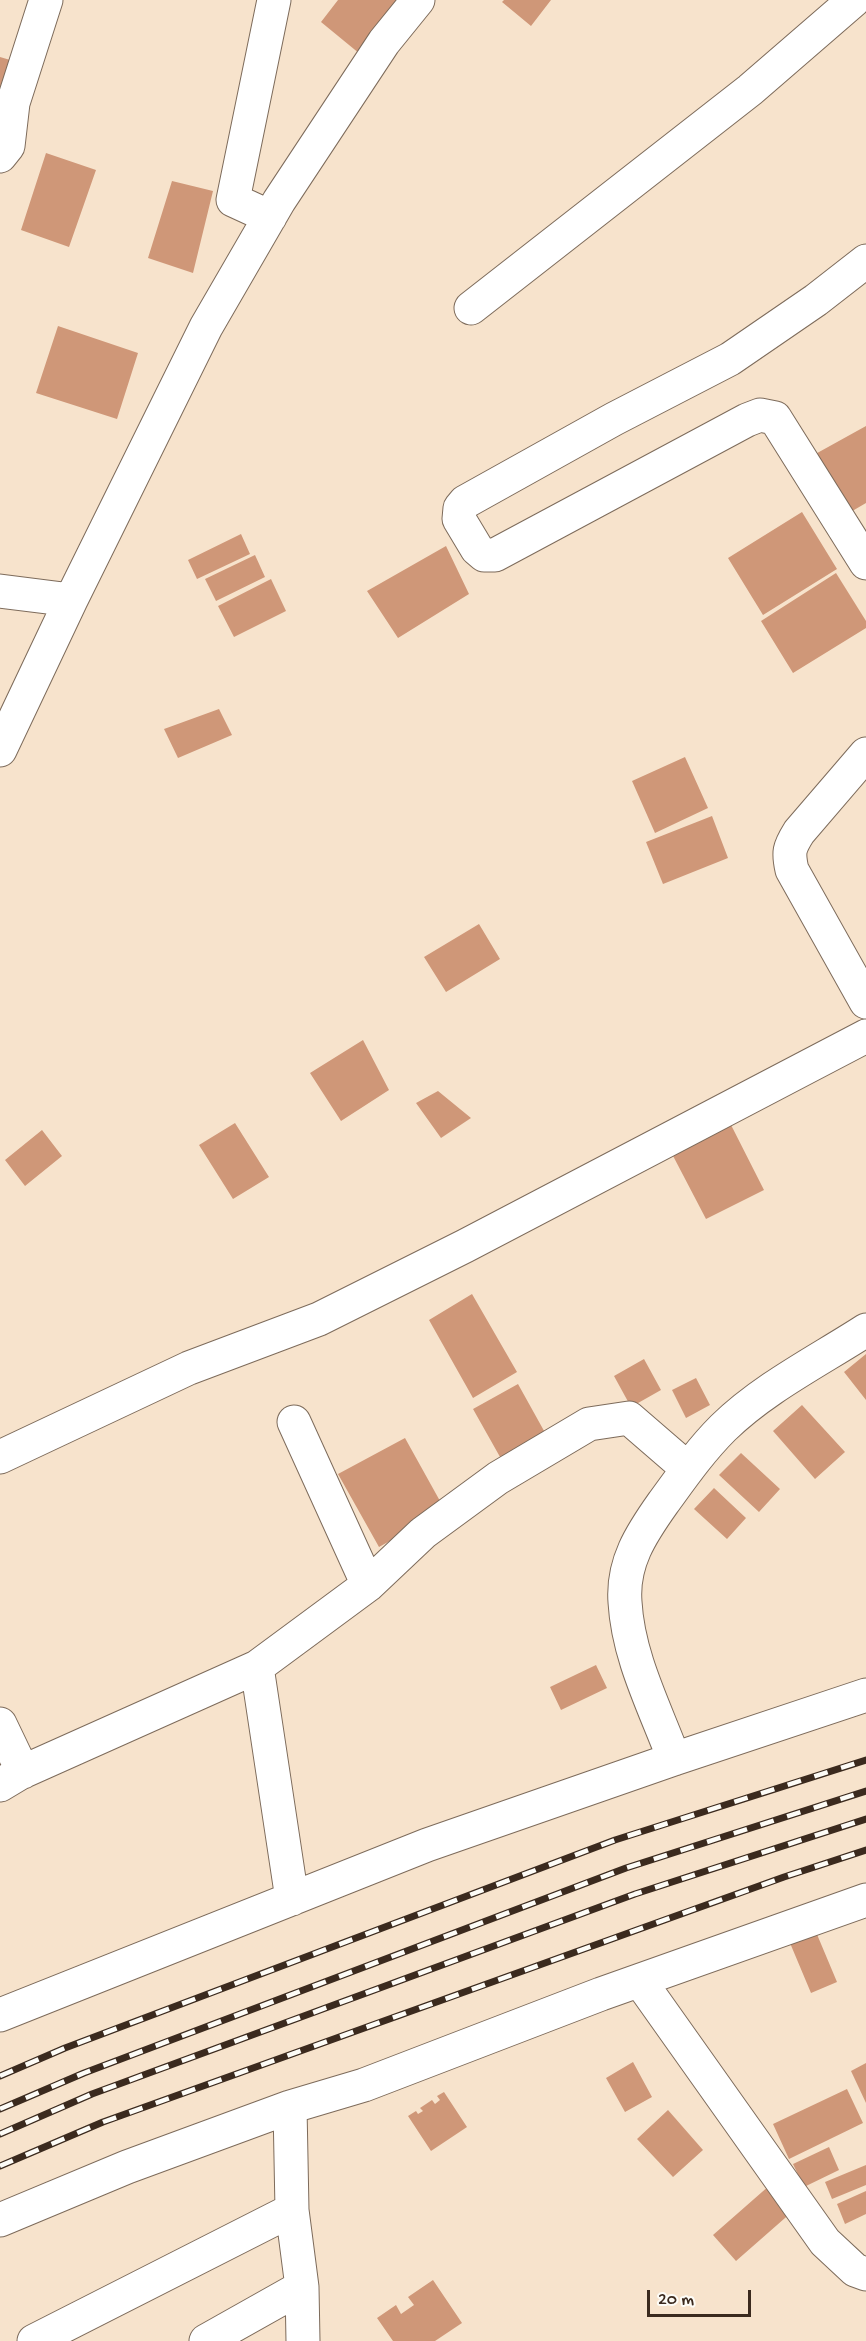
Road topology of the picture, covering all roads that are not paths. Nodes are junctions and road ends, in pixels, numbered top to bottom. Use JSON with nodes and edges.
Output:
{"nodes":[{"id":1,"x":46,"y":0,"type":"edge"},
{"id":2,"x":274,"y":0,"type":"edge"},
{"id":3,"x":418,"y":0,"type":"edge"},
{"id":4,"x":854,"y":0,"type":"edge"},
{"id":5,"x":0,"y":156,"type":"edge"},
{"id":6,"x":270,"y":217,"type":"junction"},
{"id":7,"x":866,"y":261,"type":"edge"},
{"id":8,"x":471,"y":308,"type":"dead end"},
{"id":9,"x":866,"y":563,"type":"edge"},
{"id":10,"x":0,"y":591,"type":"edge"},
{"id":11,"x":71,"y":600,"type":"junction"},
{"id":12,"x":0,"y":750,"type":"edge"},
{"id":13,"x":866,"y":754,"type":"edge"},
{"id":14,"x":866,"y":1002,"type":"edge"},
{"id":15,"x":866,"y":1036,"type":"edge"},
{"id":16,"x":866,"y":1330,"type":"edge"},
{"id":17,"x":294,"y":1422,"type":"dead end"},
{"id":18,"x":0,"y":1457,"type":"edge"},
{"id":19,"x":688,"y":1469,"type":"junction"},
{"id":20,"x":368,"y":1585,"type":"junction"},
{"id":21,"x":257,"y":1667,"type":"junction"},
{"id":22,"x":866,"y":1695,"type":"edge"},
{"id":23,"x":0,"y":1724,"type":"edge"},
{"id":24,"x":674,"y":1759,"type":"junction"},
{"id":25,"x":12,"y":1779,"type":"edge"},
{"id":26,"x":292,"y":1899,"type":"junction"},
{"id":27,"x":866,"y":1900,"type":"edge"},
{"id":28,"x":640,"y":1981,"type":"junction"},
{"id":29,"x":0,"y":2015,"type":"edge"},
{"id":30,"x":290,"y":2107,"type":"junction"},
{"id":31,"x":292,"y":2210,"type":"junction"},
{"id":32,"x":0,"y":2220,"type":"edge"},
{"id":33,"x":866,"y":2274,"type":"edge"},
{"id":34,"x":302,"y":2286,"type":"junction"},
{"id":35,"x":34,"y":2341,"type":"edge"},
{"id":36,"x":206,"y":2341,"type":"edge"},
{"id":37,"x":303,"y":2341,"type":"edge"}],
"edges":[{"from":1,"to":5,"type":"street"},
{"from":2,"to":6,"type":"street"},
{"from":3,"to":6,"type":"street"},
{"from":4,"to":8,"type":"street"},
{"from":6,"to":11,"type":"street"},
{"from":7,"to":9,"type":"street"},
{"from":10,"to":11,"type":"street"},
{"from":11,"to":12,"type":"street"},
{"from":13,"to":14,"type":"street"},
{"from":15,"to":18,"type":"street"},
{"from":16,"to":19,"type":"street"},
{"from":17,"to":20,"type":"street"},
{"from":19,"to":20,"type":"street"},
{"from":19,"to":24,"type":"street"},
{"from":20,"to":21,"type":"street"},
{"from":21,"to":25,"type":"street"},
{"from":21,"to":26,"type":"street"},
{"from":22,"to":24,"type":"street"},
{"from":23,"to":25,"type":"street"},
{"from":24,"to":26,"type":"street"},
{"from":26,"to":29,"type":"street"},
{"from":27,"to":28,"type":"street"},
{"from":28,"to":30,"type":"street"},
{"from":28,"to":33,"type":"street"},
{"from":30,"to":31,"type":"street"},
{"from":30,"to":32,"type":"street"},
{"from":31,"to":34,"type":"street"},
{"from":31,"to":35,"type":"street"},
{"from":34,"to":36,"type":"street"},
{"from":34,"to":37,"type":"street"}]}
